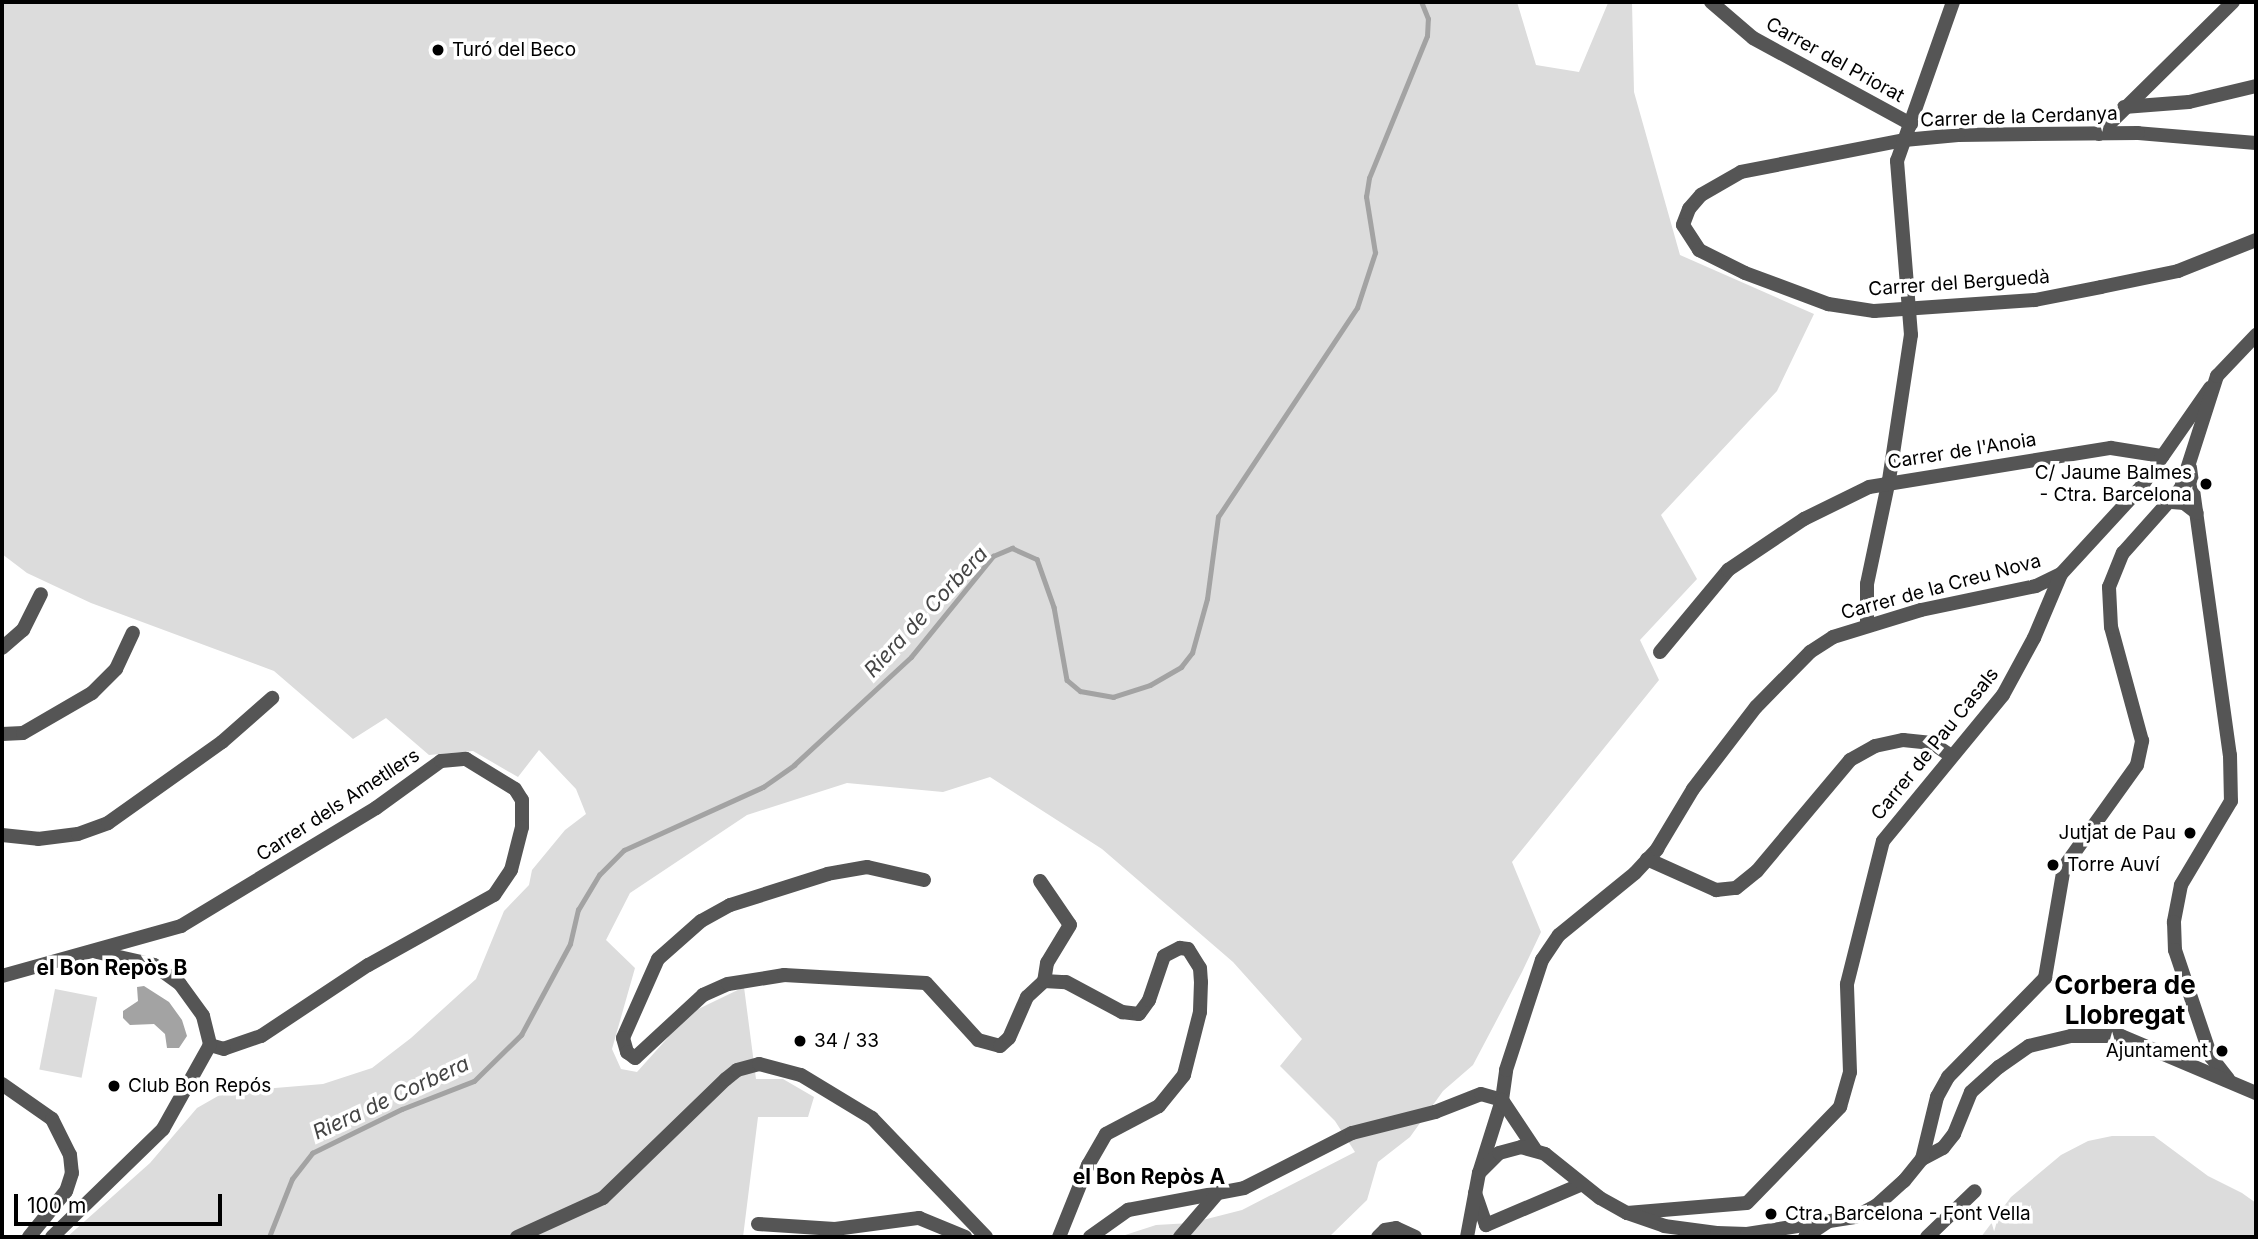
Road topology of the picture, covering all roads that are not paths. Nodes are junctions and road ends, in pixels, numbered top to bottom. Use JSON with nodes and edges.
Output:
{"nodes":[{"id":1,"x":1713,"y":2,"type":"edge"},
{"id":2,"x":1953,"y":2,"type":"edge"},
{"id":3,"x":2232,"y":2,"type":"edge"},
{"id":4,"x":2256,"y":86,"type":"edge"},
{"id":5,"x":2124,"y":107,"type":"junction"},
{"id":6,"x":1911,"y":124,"type":"junction"},
{"id":7,"x":2099,"y":134,"type":"junction"},
{"id":8,"x":1904,"y":141,"type":"junction"},
{"id":9,"x":2256,"y":143,"type":"edge"},
{"id":10,"x":1683,"y":225,"type":"joint"},
{"id":11,"x":2256,"y":240,"type":"edge"},
{"id":12,"x":1911,"y":308,"type":"junction"},
{"id":13,"x":2256,"y":335,"type":"edge"},
{"id":14,"x":2210,"y":388,"type":"junction"},
{"id":15,"x":2162,"y":456,"type":"junction"},
{"id":16,"x":2190,"y":468,"type":"junction"},
{"id":17,"x":1889,"y":480,"type":"junction"},
{"id":18,"x":2172,"y":502,"type":"junction"},
{"id":19,"x":2196,"y":513,"type":"junction"},
{"id":20,"x":2061,"y":574,"type":"junction"},
{"id":21,"x":41,"y":594,"type":"dead end"},
{"id":22,"x":1867,"y":624,"type":"junction"},
{"id":23,"x":133,"y":634,"type":"dead end"},
{"id":24,"x":2,"y":649,"type":"edge"},
{"id":25,"x":1660,"y":652,"type":"dead end"},
{"id":26,"x":272,"y":698,"type":"dead end"},
{"id":27,"x":2,"y":734,"type":"edge"},
{"id":28,"x":1950,"y":755,"type":"junction"},
{"id":29,"x":2,"y":835,"type":"edge"},
{"id":30,"x":1647,"y":859,"type":"junction"},
{"id":31,"x":924,"y":880,"type":"dead end"},
{"id":32,"x":1040,"y":881,"type":"dead end"},
{"id":33,"x":92,"y":952,"type":"junction"},
{"id":34,"x":2,"y":976,"type":"edge"},
{"id":35,"x":1044,"y":981,"type":"junction"},
{"id":36,"x":210,"y":1045,"type":"junction"},
{"id":37,"x":2208,"y":1051,"type":"junction"},
{"id":38,"x":2185,"y":1065,"type":"junction"},
{"id":39,"x":2228,"y":1079,"type":"junction"},
{"id":40,"x":2,"y":1084,"type":"edge"},
{"id":41,"x":2256,"y":1093,"type":"edge"},
{"id":42,"x":1502,"y":1100,"type":"junction"},
{"id":43,"x":1931,"y":1125,"type":"junction"},
{"id":44,"x":1954,"y":1133,"type":"junction"},
{"id":45,"x":1535,"y":1148,"type":"junction"},
{"id":46,"x":1922,"y":1159,"type":"junction"},
{"id":47,"x":1479,"y":1173,"type":"junction"},
{"id":48,"x":1582,"y":1184,"type":"junction"},
{"id":49,"x":1975,"y":1191,"type":"dead end"},
{"id":50,"x":1475,"y":1193,"type":"junction"},
{"id":51,"x":1217,"y":1194,"type":"junction"},
{"id":52,"x":1627,"y":1213,"type":"junction"},
{"id":53,"x":1827,"y":1222,"type":"junction"},
{"id":54,"x":758,"y":1224,"type":"dead end"},
{"id":55,"x":1784,"y":1233,"type":"edge"},
{"id":56,"x":29,"y":1237,"type":"edge"},
{"id":57,"x":52,"y":1237,"type":"edge"},
{"id":58,"x":517,"y":1237,"type":"edge"},
{"id":59,"x":965,"y":1237,"type":"edge"},
{"id":60,"x":986,"y":1237,"type":"edge"},
{"id":61,"x":1059,"y":1237,"type":"edge"},
{"id":62,"x":1090,"y":1237,"type":"edge"},
{"id":63,"x":1180,"y":1237,"type":"edge"},
{"id":64,"x":1378,"y":1237,"type":"edge"},
{"id":65,"x":1415,"y":1237,"type":"edge"},
{"id":66,"x":1467,"y":1237,"type":"edge"},
{"id":67,"x":1805,"y":1237,"type":"edge"},
{"id":68,"x":1927,"y":1237,"type":"edge"}],
"edges":[{"from":1,"to":6,"type":"street","name":"Carrer del Priorat"},
{"from":2,"to":6,"type":"street"},
{"from":3,"to":5,"type":"street"},
{"from":4,"to":5,"type":"street"},
{"from":5,"to":7,"type":"street"},
{"from":6,"to":8,"type":"street"},
{"from":7,"to":8,"type":"street","name":"Carrer de la Cerdanya"},
{"from":7,"to":9,"type":"street","name":"Carrer de la Cerdanya"},
{"from":8,"to":10,"type":"street","name":"Carrer de la Cerdanya"},
{"from":8,"to":12,"type":"street"},
{"from":10,"to":12,"type":"street","name":"Carrer del Berguedà"},
{"from":11,"to":12,"type":"street","name":"Carrer del Berguedà"},
{"from":12,"to":17,"type":"street"},
{"from":13,"to":14,"type":"street","name":"Carrer de la Creu Nova"},
{"from":14,"to":15,"type":"street","name":"Carrer de la Creu Nova"},
{"from":14,"to":16,"type":"street"},
{"from":15,"to":17,"type":"street","name":"Carrer de l'Anoia"},
{"from":15,"to":20,"type":"street","name":"Carrer de la Creu Nova"},
{"from":16,"to":18,"type":"street"},
{"from":16,"to":19,"type":"street"},
{"from":17,"to":22,"type":"street"},
{"from":17,"to":25,"type":"street","name":"Carrer de l'Anoia"},
{"from":18,"to":19,"type":"street"},
{"from":18,"to":43,"type":"street"},
{"from":19,"to":37,"type":"street"},
{"from":20,"to":22,"type":"street","name":"Carrer de la Creu Nova"},
{"from":20,"to":28,"type":"street","name":"Carrer de Pau Casals"},
{"from":21,"to":24,"type":"street"},
{"from":22,"to":30,"type":"street","name":"Carrer de la Creu Nova"},
{"from":23,"to":27,"type":"street"},
{"from":26,"to":29,"type":"street"},
{"from":28,"to":30,"type":"street"},
{"from":28,"to":52,"type":"street","name":"Carrer de Pau Casals"},
{"from":30,"to":42,"type":"street","name":"Carrer de la Creu Nova"},
{"from":31,"to":35,"type":"street"},
{"from":32,"to":35,"type":"street"},
{"from":33,"to":34,"type":"street","name":"Carrer dels Ametllers"},
{"from":33,"to":36,"type":"street"},
{"from":33,"to":36,"type":"street","name":"Carrer dels Ametllers"},
{"from":35,"to":61,"type":"street"},
{"from":36,"to":57,"type":"street"},
{"from":37,"to":38,"type":"street"},
{"from":37,"to":39,"type":"street"},
{"from":38,"to":39,"type":"street"},
{"from":38,"to":44,"type":"street"},
{"from":39,"to":41,"type":"street"},
{"from":40,"to":56,"type":"street"},
{"from":42,"to":45,"type":"street"},
{"from":42,"to":47,"type":"street","name":"Carrer de la Creu Nova"},
{"from":42,"to":51,"type":"street"},
{"from":43,"to":44,"type":"street"},
{"from":43,"to":46,"type":"street"},
{"from":44,"to":46,"type":"street"},
{"from":45,"to":47,"type":"street"},
{"from":45,"to":48,"type":"street"},
{"from":46,"to":53,"type":"street"},
{"from":47,"to":50,"type":"street","name":"Carrer de la Creu Nova"},
{"from":48,"to":50,"type":"street"},
{"from":48,"to":52,"type":"street"},
{"from":49,"to":68,"type":"street"},
{"from":50,"to":66,"type":"street","name":"Carrer de la Creu Nova"},
{"from":51,"to":62,"type":"street"},
{"from":51,"to":63,"type":"street"},
{"from":52,"to":55,"type":"street"},
{"from":53,"to":55,"type":"street"},
{"from":53,"to":67,"type":"street"},
{"from":54,"to":59,"type":"street"},
{"from":58,"to":60,"type":"street"},
{"from":64,"to":65,"type":"street"}]}
